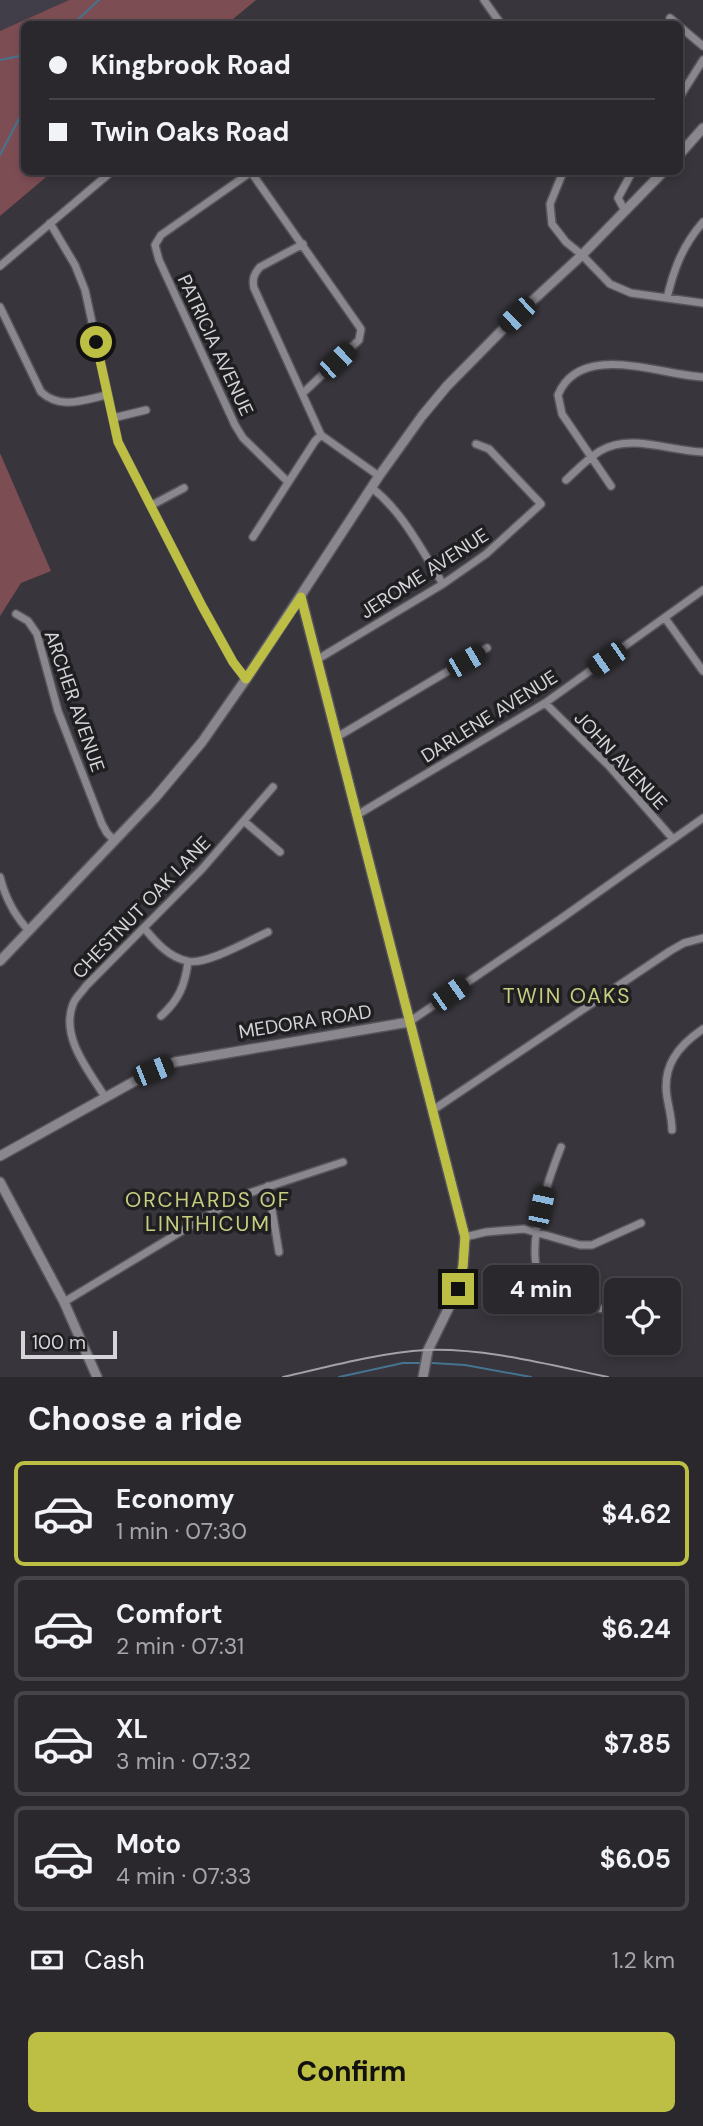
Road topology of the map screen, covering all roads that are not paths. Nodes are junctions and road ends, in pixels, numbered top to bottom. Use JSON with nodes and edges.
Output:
{"nodes":[{"id":1,"x":484,"y":0,"type":"edge"},
{"id":2,"x":670,"y":19,"type":"dead end"},
{"id":3,"x":499,"y":21,"type":"edge"},
{"id":4,"x":673,"y":21,"type":"edge"},
{"id":5,"x":683,"y":29,"type":"edge"},
{"id":6,"x":703,"y":46,"type":"edge"},
{"id":7,"x":703,"y":60,"type":"edge"},
{"id":8,"x":683,"y":92,"type":"edge"},
{"id":9,"x":703,"y":128,"type":"edge"},
{"id":10,"x":683,"y":150,"type":"edge"},
{"id":11,"x":107,"y":175,"type":"edge"},
{"id":12,"x":247,"y":175,"type":"edge"},
{"id":13,"x":253,"y":175,"type":"edge"},
{"id":14,"x":562,"y":175,"type":"edge"},
{"id":15,"x":630,"y":175,"type":"edge"},
{"id":16,"x":660,"y":175,"type":"edge"},
{"id":17,"x":625,"y":211,"type":"junction"},
{"id":18,"x":703,"y":222,"type":"edge"},
{"id":19,"x":50,"y":223,"type":"junction"},
{"id":20,"x":303,"y":244,"type":"junction"},
{"id":21,"x":582,"y":255,"type":"junction"},
{"id":22,"x":0,"y":266,"type":"edge"},
{"id":23,"x":667,"y":298,"type":"junction"},
{"id":24,"x":703,"y":303,"type":"edge"},
{"id":25,"x":0,"y":307,"type":"edge"},
{"id":26,"x":703,"y":377,"type":"edge"},
{"id":27,"x":303,"y":393,"type":"junction"},
{"id":28,"x":107,"y":395,"type":"junction"},
{"id":29,"x":146,"y":410,"type":"dead end"},
{"id":30,"x":113,"y":418,"type":"junction"},
{"id":31,"x":321,"y":435,"type":"junction"},
{"id":32,"x":476,"y":444,"type":"dead end"},
{"id":33,"x":703,"y":452,"type":"edge"},
{"id":34,"x":591,"y":457,"type":"junction"},
{"id":35,"x":379,"y":476,"type":"junction"},
{"id":36,"x":566,"y":480,"type":"dead end"},
{"id":37,"x":288,"y":482,"type":"junction"},
{"id":38,"x":611,"y":486,"type":"dead end"},
{"id":39,"x":184,"y":488,"type":"dead end"},
{"id":40,"x":372,"y":488,"type":"junction"},
{"id":41,"x":152,"y":505,"type":"junction"},
{"id":42,"x":253,"y":537,"type":"dead end"},
{"id":43,"x":443,"y":584,"type":"junction"},
{"id":44,"x":703,"y":590,"type":"edge"},
{"id":45,"x":301,"y":597,"type":"junction"},
{"id":46,"x":16,"y":614,"type":"dead end"},
{"id":47,"x":665,"y":618,"type":"junction"},
{"id":48,"x":487,"y":648,"type":"dead end"},
{"id":49,"x":318,"y":659,"type":"junction"},
{"id":50,"x":703,"y":671,"type":"edge"},
{"id":51,"x":246,"y":679,"type":"junction"},
{"id":52,"x":545,"y":703,"type":"junction"},
{"id":53,"x":337,"y":737,"type":"junction"},
{"id":54,"x":273,"y":787,"type":"dead end"},
{"id":55,"x":357,"y":815,"type":"junction"},
{"id":56,"x":703,"y":818,"type":"edge"},
{"id":57,"x":244,"y":821,"type":"junction"},
{"id":58,"x":673,"y":839,"type":"junction"},
{"id":59,"x":115,"y":841,"type":"junction"},
{"id":60,"x":280,"y":852,"type":"dead end"},
{"id":61,"x":0,"y":877,"type":"edge"},
{"id":62,"x":144,"y":928,"type":"junction"},
{"id":63,"x":29,"y":931,"type":"junction"},
{"id":64,"x":268,"y":932,"type":"dead end"},
{"id":65,"x":703,"y":938,"type":"edge"},
{"id":66,"x":0,"y":961,"type":"edge"},
{"id":67,"x":188,"y":962,"type":"junction"},
{"id":68,"x":161,"y":1016,"type":"dead end"},
{"id":69,"x":409,"y":1022,"type":"junction"},
{"id":70,"x":703,"y":1029,"type":"edge"},
{"id":71,"x":105,"y":1097,"type":"junction"},
{"id":72,"x":433,"y":1110,"type":"junction"},
{"id":73,"x":672,"y":1130,"type":"dead end"},
{"id":74,"x":561,"y":1147,"type":"dead end"},
{"id":75,"x":0,"y":1157,"type":"edge"},
{"id":76,"x":343,"y":1162,"type":"dead end"},
{"id":77,"x":0,"y":1182,"type":"edge"},
{"id":78,"x":268,"y":1186,"type":"junction"},
{"id":79,"x":641,"y":1223,"type":"dead end"},
{"id":80,"x":536,"y":1231,"type":"junction"},
{"id":81,"x":465,"y":1237,"type":"junction"},
{"id":82,"x":279,"y":1252,"type":"dead end"},
{"id":83,"x":64,"y":1302,"type":"junction"},
{"id":84,"x":604,"y":1308,"type":"edge"},
{"id":85,"x":97,"y":1377,"type":"edge"},
{"id":86,"x":423,"y":1377,"type":"edge"}],
"edges":[{"from":1,"to":3,"type":"street"},
{"from":2,"to":4,"type":"street"},
{"from":5,"to":6,"type":"street"},
{"from":7,"to":8,"type":"street"},
{"from":9,"to":10,"type":"street"},
{"from":11,"to":19,"type":"street"},
{"from":12,"to":37,"type":"street","name":"PATRICIA AVENUE"},
{"from":13,"to":20,"type":"street"},
{"from":14,"to":21,"type":"street"},
{"from":15,"to":17,"type":"street"},
{"from":16,"to":17,"type":"street"},
{"from":17,"to":21,"type":"street"},
{"from":18,"to":23,"type":"street"},
{"from":19,"to":22,"type":"street"},
{"from":19,"to":28,"type":"street"},
{"from":20,"to":27,"type":"street"},
{"from":20,"to":27,"type":"street"},
{"from":21,"to":23,"type":"street"},
{"from":21,"to":35,"type":"street"},
{"from":23,"to":24,"type":"street"},
{"from":25,"to":28,"type":"street"},
{"from":26,"to":34,"type":"street"},
{"from":27,"to":31,"type":"street"},
{"from":28,"to":30,"type":"street"},
{"from":29,"to":30,"type":"street"},
{"from":30,"to":41,"type":"street"},
{"from":31,"to":35,"type":"street"},
{"from":31,"to":37,"type":"street"},
{"from":32,"to":43,"type":"street","name":"JEROME AVENUE"},
{"from":33,"to":34,"type":"street"},
{"from":34,"to":36,"type":"street"},
{"from":34,"to":38,"type":"street"},
{"from":35,"to":40,"type":"street"},
{"from":37,"to":42,"type":"street"},
{"from":39,"to":41,"type":"street"},
{"from":40,"to":43,"type":"street"},
{"from":40,"to":45,"type":"street"},
{"from":41,"to":51,"type":"street"},
{"from":43,"to":49,"type":"street","name":"JEROME AVENUE"},
{"from":44,"to":47,"type":"street","name":"DARLENE AVENUE"},
{"from":45,"to":49,"type":"street"},
{"from":45,"to":51,"type":"street"},
{"from":46,"to":59,"type":"street","name":"ARCHER AVENUE"},
{"from":47,"to":50,"type":"street"},
{"from":47,"to":52,"type":"street","name":"DARLENE AVENUE"},
{"from":48,"to":53,"type":"street"},
{"from":49,"to":53,"type":"street"},
{"from":51,"to":59,"type":"street"},
{"from":52,"to":55,"type":"street","name":"DARLENE AVENUE"},
{"from":52,"to":58,"type":"street","name":"JOHN AVENUE"},
{"from":53,"to":55,"type":"street"},
{"from":54,"to":57,"type":"street","name":"CHESTNUT OAK LANE"},
{"from":55,"to":69,"type":"street"},
{"from":56,"to":58,"type":"street","name":"MEDORA ROAD"},
{"from":57,"to":60,"type":"street"},
{"from":57,"to":62,"type":"street","name":"CHESTNUT OAK LANE"},
{"from":58,"to":69,"type":"street","name":"MEDORA ROAD"},
{"from":59,"to":63,"type":"street"},
{"from":61,"to":63,"type":"street"},
{"from":62,"to":67,"type":"street"},
{"from":62,"to":71,"type":"street","name":"CHESTNUT OAK LANE"},
{"from":63,"to":66,"type":"street"},
{"from":64,"to":67,"type":"street"},
{"from":65,"to":72,"type":"street"},
{"from":67,"to":68,"type":"street"},
{"from":69,"to":71,"type":"street","name":"MEDORA ROAD"},
{"from":69,"to":72,"type":"street"},
{"from":70,"to":73,"type":"street"},
{"from":71,"to":75,"type":"street","name":"MEDORA ROAD"},
{"from":72,"to":81,"type":"street"},
{"from":74,"to":80,"type":"street"},
{"from":76,"to":78,"type":"street"},
{"from":77,"to":83,"type":"street"},
{"from":78,"to":82,"type":"street"},
{"from":78,"to":83,"type":"street"},
{"from":79,"to":80,"type":"street"},
{"from":80,"to":81,"type":"street"},
{"from":80,"to":84,"type":"street"},
{"from":81,"to":86,"type":"street"},
{"from":83,"to":85,"type":"street"}]}
